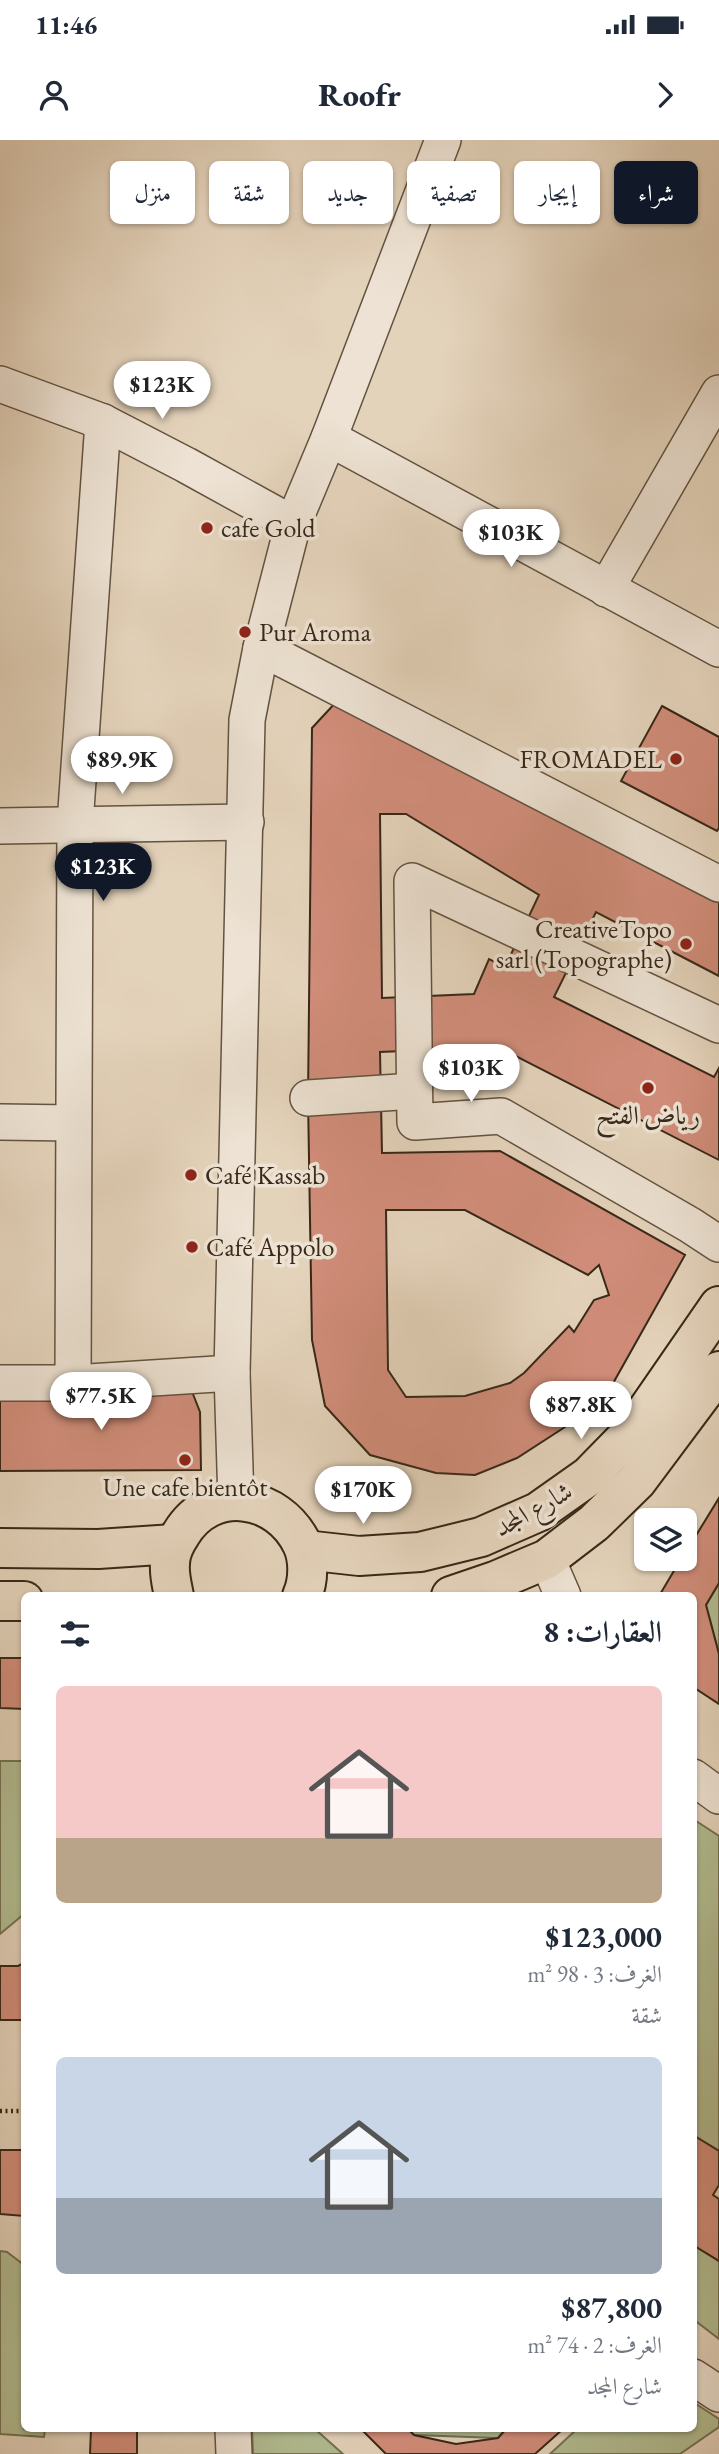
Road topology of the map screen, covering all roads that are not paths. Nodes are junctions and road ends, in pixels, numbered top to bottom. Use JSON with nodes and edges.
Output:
{"nodes":[{"id":1,"x":443,"y":140,"type":"edge"},
{"id":2,"x":0,"y":383,"type":"edge"},
{"id":3,"x":719,"y":393,"type":"edge"},
{"id":4,"x":103,"y":422,"type":"junction"},
{"id":5,"x":329,"y":438,"type":"junction"},
{"id":6,"x":293,"y":524,"type":"junction"},
{"id":7,"x":606,"y":589,"type":"junction"},
{"id":8,"x":261,"y":648,"type":"junction"},
{"id":9,"x":719,"y":649,"type":"edge"},
{"id":10,"x":246,"y":822,"type":"junction"},
{"id":11,"x":75,"y":824,"type":"junction"},
{"id":12,"x":0,"y":826,"type":"edge"},
{"id":13,"x":719,"y":884,"type":"edge"},
{"id":14,"x":719,"y":1025,"type":"edge"},
{"id":15,"x":414,"y":1091,"type":"junction"},
{"id":16,"x":308,"y":1098,"type":"dead end"},
{"id":17,"x":0,"y":1122,"type":"edge"},
{"id":18,"x":72,"y":1123,"type":"junction"},
{"id":19,"x":719,"y":1244,"type":"edge"},
{"id":20,"x":719,"y":1307,"type":"edge"},
{"id":21,"x":719,"y":1371,"type":"edge"},
{"id":22,"x":232,"y":1373,"type":"junction"},
{"id":23,"x":0,"y":1383,"type":"edge"},
{"id":24,"x":73,"y":1383,"type":"junction"},
{"id":25,"x":236,"y":1501,"type":"junction"},
{"id":26,"x":174,"y":1545,"type":"junction"},
{"id":27,"x":0,"y":1548,"type":"edge"},
{"id":28,"x":305,"y":1550,"type":"junction"},
{"id":29,"x":547,"y":1559,"type":"junction"},
{"id":30,"x":173,"y":1592,"type":"edge"},
{"id":31,"x":303,"y":1592,"type":"edge"},
{"id":32,"x":463,"y":1592,"type":"edge"},
{"id":33,"x":561,"y":1592,"type":"edge"},
{"id":34,"x":0,"y":1601,"type":"edge"},
{"id":35,"x":21,"y":1601,"type":"edge"},
{"id":36,"x":697,"y":1780,"type":"edge"},
{"id":37,"x":719,"y":1796,"type":"edge"},
{"id":38,"x":697,"y":2380,"type":"edge"},
{"id":39,"x":719,"y":2394,"type":"edge"},
{"id":40,"x":233,"y":2432,"type":"edge"},
{"id":41,"x":234,"y":2454,"type":"edge"}],
"edges":[{"from":1,"to":5,"type":"street"},
{"from":2,"to":4,"type":"street"},
{"from":3,"to":7,"type":"street"},
{"from":4,"to":6,"type":"street"},
{"from":4,"to":11,"type":"street"},
{"from":5,"to":6,"type":"street"},
{"from":5,"to":7,"type":"street"},
{"from":6,"to":8,"type":"street"},
{"from":7,"to":9,"type":"street"},
{"from":8,"to":10,"type":"street"},
{"from":8,"to":13,"type":"street"},
{"from":10,"to":11,"type":"street"},
{"from":10,"to":22,"type":"street"},
{"from":11,"to":12,"type":"street"},
{"from":11,"to":18,"type":"street"},
{"from":14,"to":15,"type":"street"},
{"from":15,"to":16,"type":"street"},
{"from":15,"to":19,"type":"street"},
{"from":17,"to":18,"type":"street"},
{"from":18,"to":24,"type":"street"},
{"from":20,"to":28,"type":"main road","name":"شارع المجد"},
{"from":21,"to":29,"type":"main road","name":"شارع المجد"},
{"from":22,"to":24,"type":"street"},
{"from":22,"to":25,"type":"street"},
{"from":23,"to":24,"type":"street"},
{"from":25,"to":26,"type":"main road"},
{"from":25,"to":28,"type":"main road"},
{"from":26,"to":27,"type":"main road"},
{"from":26,"to":30,"type":"main road"},
{"from":28,"to":31,"type":"main road"},
{"from":29,"to":32,"type":"main road","name":"شارع المجد"},
{"from":29,"to":33,"type":"street"},
{"from":34,"to":35,"type":"main road"},
{"from":36,"to":37,"type":"street"},
{"from":38,"to":39,"type":"street"},
{"from":40,"to":41,"type":"street"}]}
